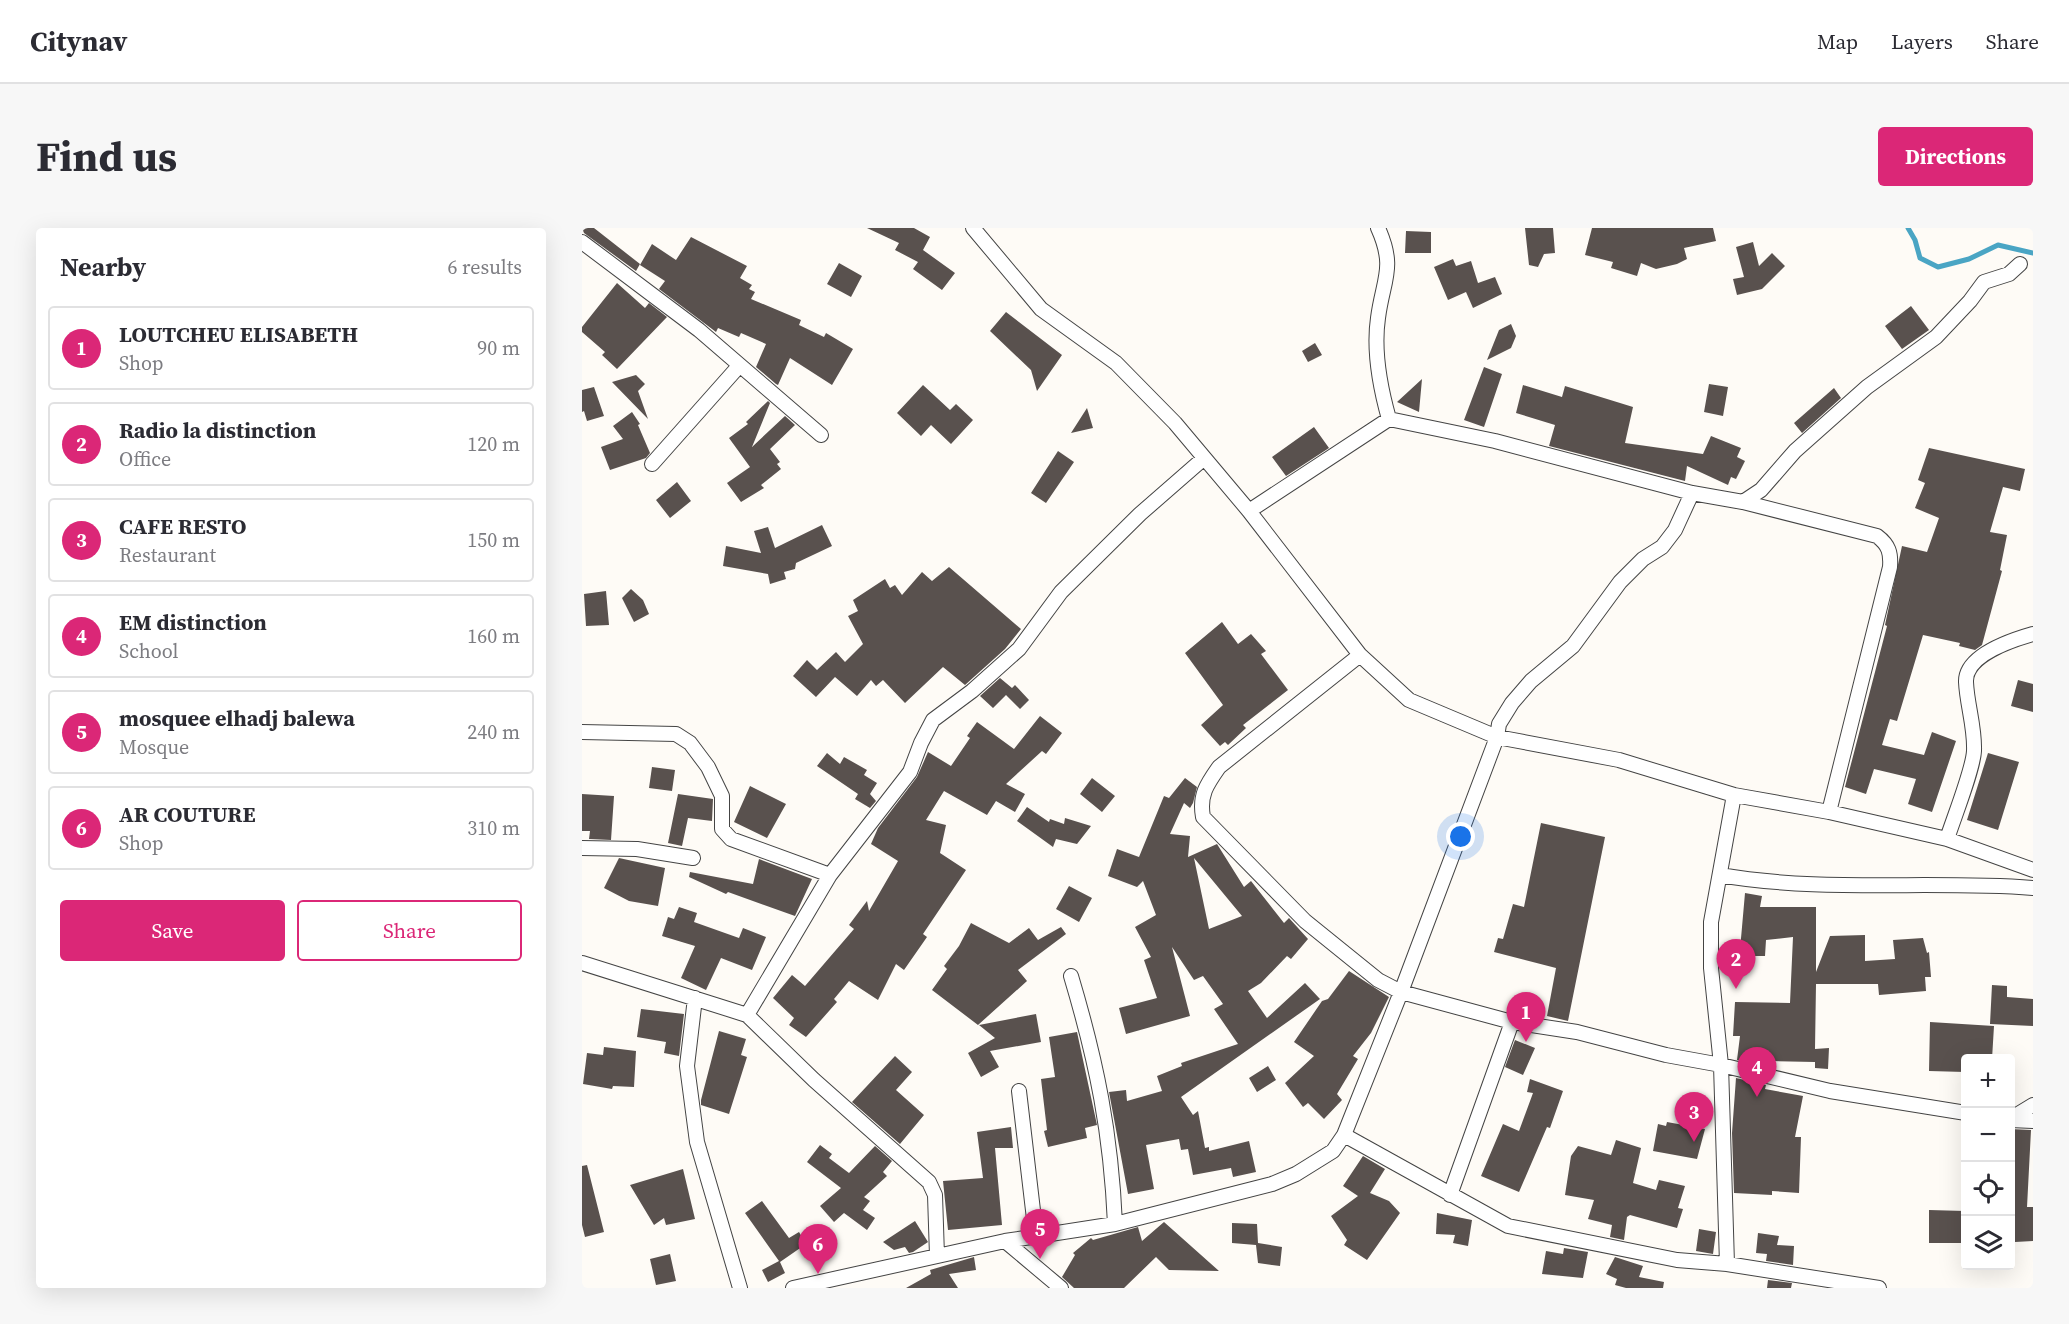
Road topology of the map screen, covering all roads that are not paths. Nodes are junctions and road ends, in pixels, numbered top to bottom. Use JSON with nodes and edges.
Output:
{"nodes":[{"id":1,"x":973,"y":228,"type":"edge"},
{"id":2,"x":1378,"y":228,"type":"edge"},
{"id":3,"x":582,"y":242,"type":"edge"},
{"id":4,"x":2020,"y":264,"type":"dead end"},
{"id":5,"x":739,"y":366,"type":"junction"},
{"id":6,"x":1389,"y":419,"type":"junction"},
{"id":7,"x":821,"y":435,"type":"dead end"},
{"id":8,"x":1203,"y":459,"type":"junction"},
{"id":9,"x":652,"y":464,"type":"dead end"},
{"id":10,"x":1692,"y":493,"type":"junction"},
{"id":11,"x":1743,"y":502,"type":"junction"},
{"id":12,"x":1249,"y":511,"type":"junction"},
{"id":13,"x":2033,"y":634,"type":"edge"},
{"id":14,"x":1360,"y":655,"type":"junction"},
{"id":15,"x":582,"y":732,"type":"edge"},
{"id":16,"x":1497,"y":737,"type":"junction"},
{"id":17,"x":1734,"y":795,"type":"junction"},
{"id":18,"x":1829,"y":812,"type":"junction"},
{"id":19,"x":1947,"y":839,"type":"junction"},
{"id":20,"x":582,"y":848,"type":"edge"},
{"id":21,"x":693,"y":858,"type":"dead end"},
{"id":22,"x":2033,"y":870,"type":"edge"},
{"id":23,"x":830,"y":875,"type":"junction"},
{"id":24,"x":1720,"y":875,"type":"junction"},
{"id":25,"x":2033,"y":888,"type":"edge"},
{"id":26,"x":582,"y":963,"type":"edge"},
{"id":27,"x":1071,"y":976,"type":"dead end"},
{"id":28,"x":1401,"y":992,"type":"junction"},
{"id":29,"x":695,"y":998,"type":"junction"},
{"id":30,"x":747,"y":1015,"type":"junction"},
{"id":31,"x":1512,"y":1022,"type":"junction"},
{"id":32,"x":1721,"y":1065,"type":"junction"},
{"id":33,"x":1019,"y":1090,"type":"dead end"},
{"id":34,"x":2033,"y":1105,"type":"edge"},
{"id":35,"x":1961,"y":1112,"type":"edge"},
{"id":36,"x":2015,"y":1117,"type":"edge"},
{"id":37,"x":2015,"y":1120,"type":"edge"},
{"id":38,"x":2033,"y":1121,"type":"edge"},
{"id":39,"x":1344,"y":1135,"type":"junction"},
{"id":40,"x":1450,"y":1195,"type":"junction"},
{"id":41,"x":1115,"y":1224,"type":"junction"},
{"id":42,"x":1036,"y":1236,"type":"junction"},
{"id":43,"x":1005,"y":1241,"type":"junction"},
{"id":44,"x":937,"y":1256,"type":"junction"},
{"id":45,"x":1726,"y":1264,"type":"junction"},
{"id":46,"x":823,"y":1285,"type":"edge"},
{"id":47,"x":740,"y":1288,"type":"edge"},
{"id":48,"x":793,"y":1288,"type":"edge"},
{"id":49,"x":1061,"y":1288,"type":"edge"},
{"id":50,"x":1879,"y":1288,"type":"edge"}],
"edges":[{"from":1,"to":8,"type":"street"},
{"from":2,"to":6,"type":"street"},
{"from":3,"to":5,"type":"street"},
{"from":4,"to":11,"type":"street"},
{"from":5,"to":7,"type":"street"},
{"from":5,"to":9,"type":"street"},
{"from":6,"to":10,"type":"street"},
{"from":6,"to":12,"type":"street"},
{"from":8,"to":12,"type":"street"},
{"from":8,"to":23,"type":"street"},
{"from":10,"to":11,"type":"street"},
{"from":10,"to":16,"type":"street"},
{"from":11,"to":18,"type":"street"},
{"from":12,"to":14,"type":"street"},
{"from":13,"to":19,"type":"street"},
{"from":14,"to":16,"type":"street"},
{"from":14,"to":28,"type":"street"},
{"from":15,"to":23,"type":"street"},
{"from":16,"to":17,"type":"street"},
{"from":16,"to":28,"type":"street"},
{"from":17,"to":18,"type":"street"},
{"from":17,"to":24,"type":"street"},
{"from":18,"to":19,"type":"street"},
{"from":19,"to":22,"type":"street"},
{"from":20,"to":21,"type":"street"},
{"from":23,"to":30,"type":"street"},
{"from":24,"to":25,"type":"street"},
{"from":24,"to":32,"type":"street"},
{"from":26,"to":29,"type":"street"},
{"from":27,"to":41,"type":"street"},
{"from":28,"to":31,"type":"street"},
{"from":28,"to":39,"type":"street"},
{"from":29,"to":30,"type":"street"},
{"from":29,"to":47,"type":"street"},
{"from":30,"to":44,"type":"street"},
{"from":31,"to":32,"type":"street"},
{"from":31,"to":40,"type":"street"},
{"from":32,"to":35,"type":"street"},
{"from":32,"to":45,"type":"street"},
{"from":33,"to":42,"type":"street"},
{"from":34,"to":36,"type":"street"},
{"from":37,"to":38,"type":"street"},
{"from":39,"to":40,"type":"street"},
{"from":39,"to":41,"type":"street"},
{"from":40,"to":45,"type":"street"},
{"from":41,"to":42,"type":"street"},
{"from":42,"to":43,"type":"street"},
{"from":43,"to":44,"type":"street"},
{"from":43,"to":49,"type":"street"},
{"from":44,"to":46,"type":"street"},
{"from":45,"to":50,"type":"street"},
{"from":46,"to":48,"type":"street"}]}
